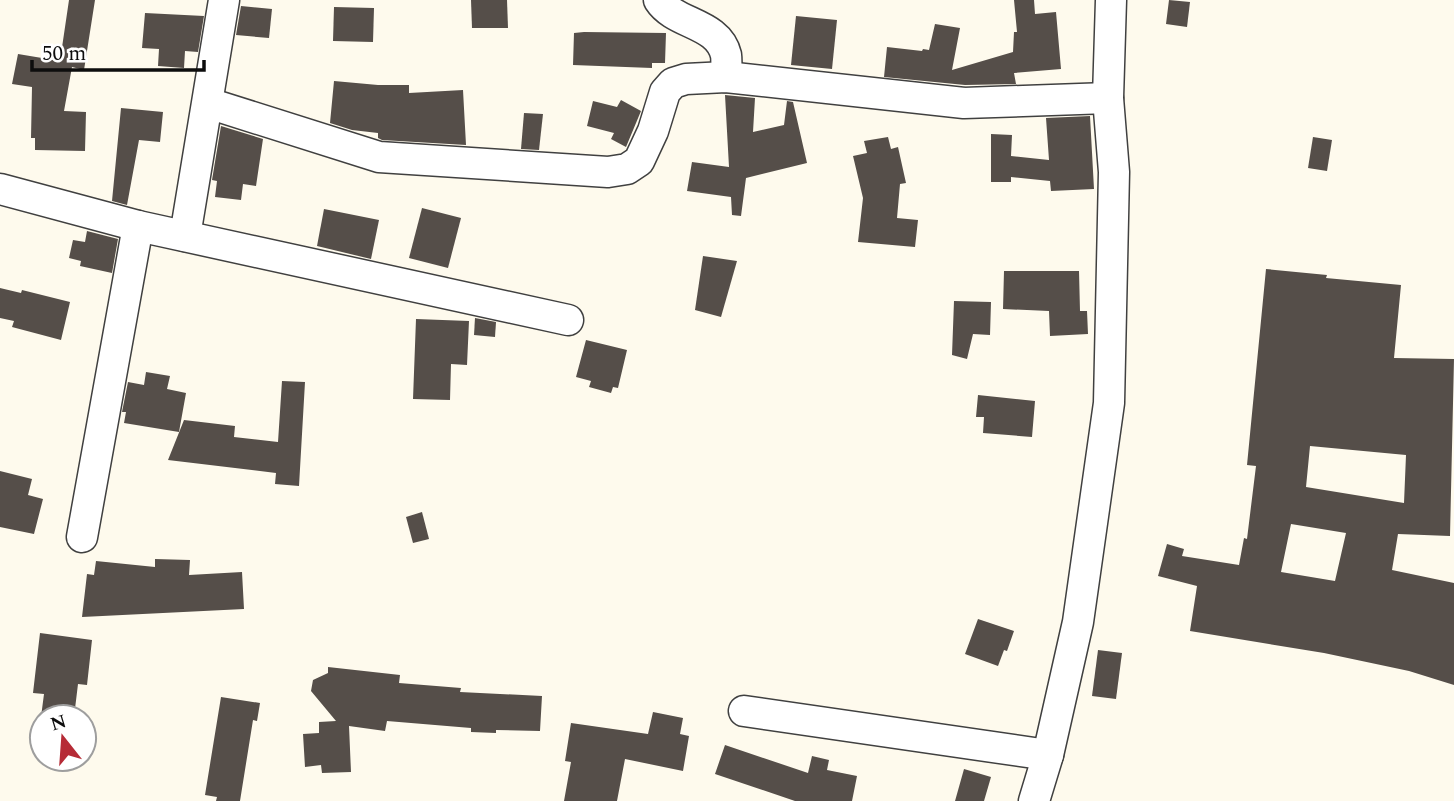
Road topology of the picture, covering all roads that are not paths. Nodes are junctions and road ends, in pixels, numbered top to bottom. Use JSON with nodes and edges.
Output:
{"nodes":[{"id":1,"x":223,"y":0,"type":"edge"},
{"id":2,"x":659,"y":0,"type":"edge"},
{"id":3,"x":1111,"y":0,"type":"edge"},
{"id":4,"x":726,"y":77,"type":"junction"},
{"id":5,"x":1108,"y":98,"type":"junction"},
{"id":6,"x":208,"y":103,"type":"junction"},
{"id":7,"x":0,"y":189,"type":"edge"},
{"id":8,"x":138,"y":226,"type":"junction"},
{"id":9,"x":185,"y":236,"type":"junction"},
{"id":10,"x":568,"y":320,"type":"dead end"},
{"id":11,"x":82,"y":537,"type":"dead end"},
{"id":12,"x":744,"y":711,"type":"dead end"},
{"id":13,"x":1048,"y":755,"type":"junction"},
{"id":14,"x":1034,"y":801,"type":"edge"}],
"edges":[{"from":1,"to":6,"type":"street"},
{"from":2,"to":4,"type":"street"},
{"from":3,"to":5,"type":"street"},
{"from":4,"to":5,"type":"street"},
{"from":4,"to":6,"type":"street"},
{"from":5,"to":13,"type":"street"},
{"from":6,"to":9,"type":"street"},
{"from":7,"to":8,"type":"street"},
{"from":8,"to":9,"type":"street"},
{"from":8,"to":11,"type":"street"},
{"from":9,"to":10,"type":"street"},
{"from":12,"to":13,"type":"street"},
{"from":13,"to":14,"type":"street"}]}
